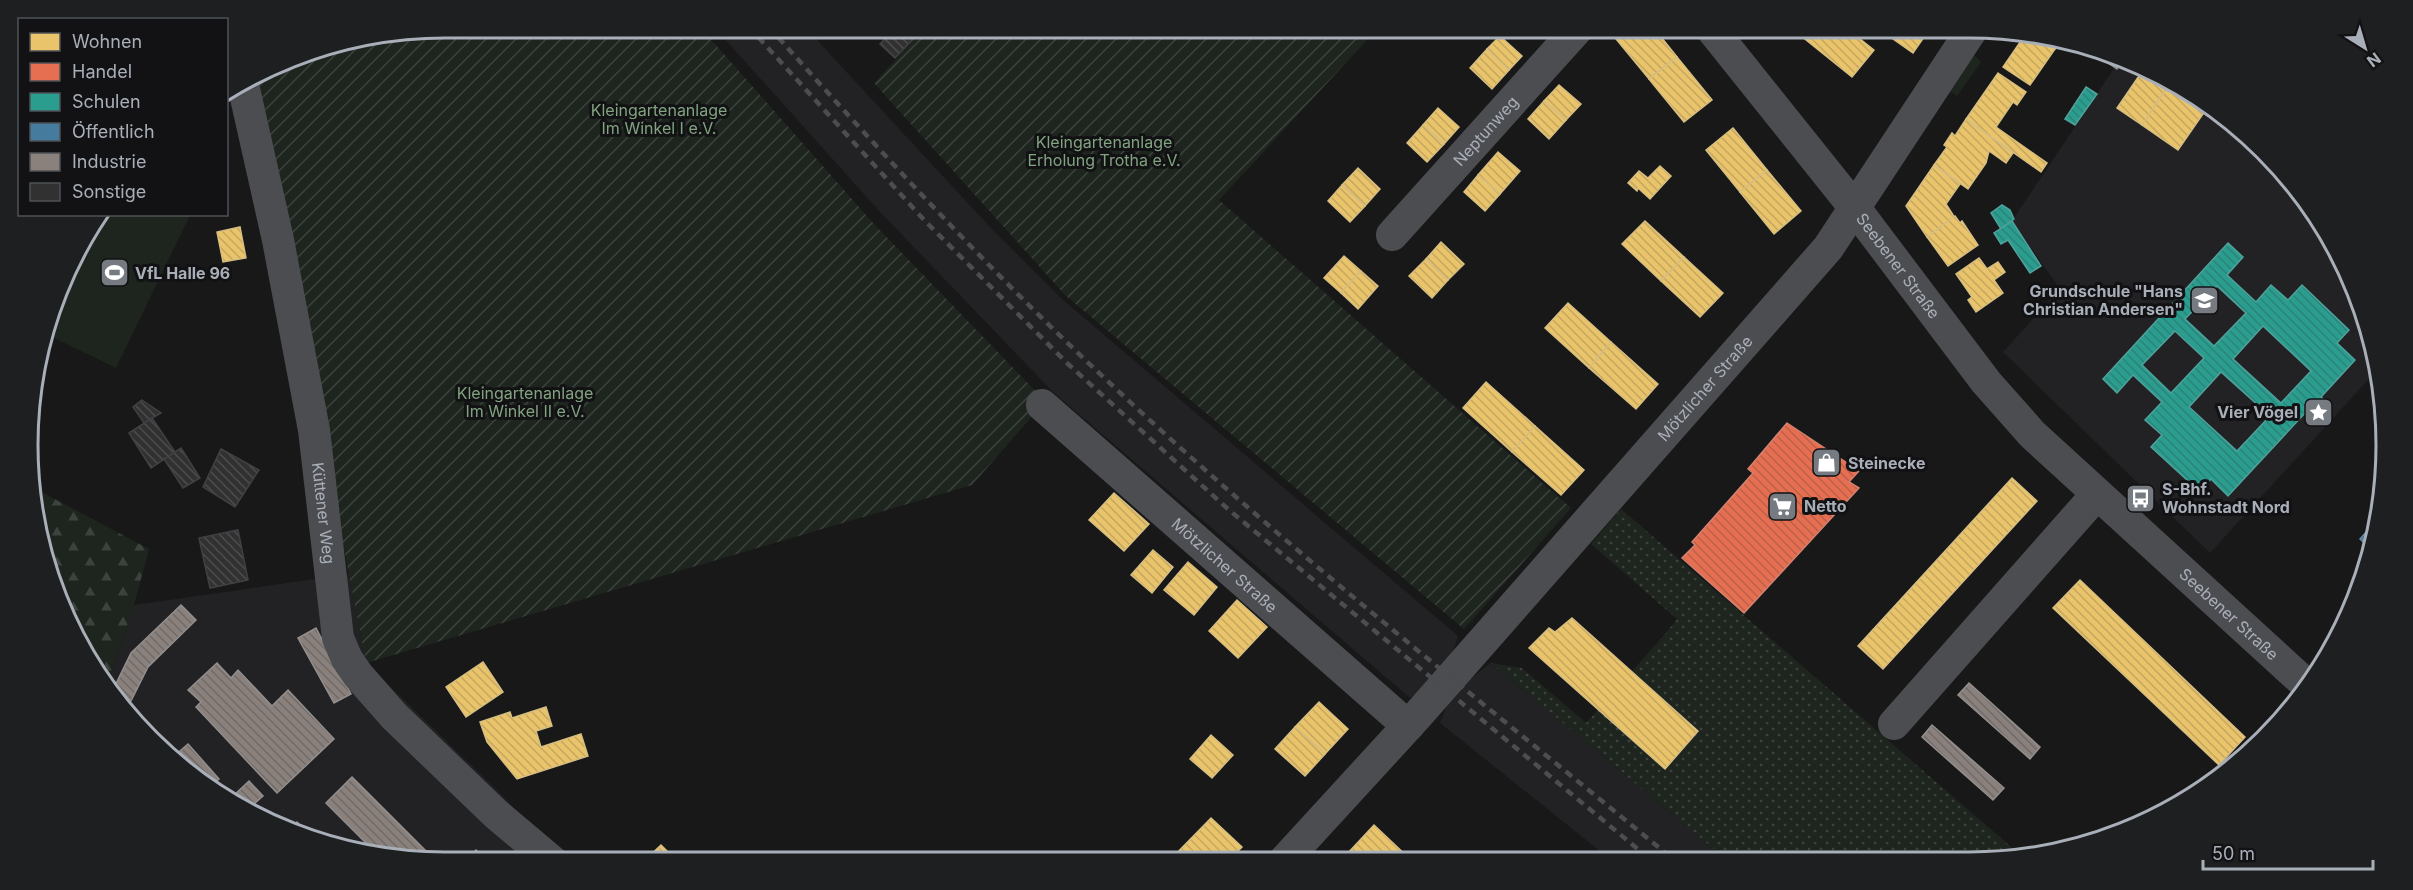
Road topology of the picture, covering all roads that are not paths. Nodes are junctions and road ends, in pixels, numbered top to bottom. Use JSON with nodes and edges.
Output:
{"nodes":[{"id":1,"x":1570,"y":38,"type":"edge"},
{"id":2,"x":1719,"y":38,"type":"edge"},
{"id":3,"x":1966,"y":38,"type":"edge"},
{"id":4,"x":244,"y":90,"type":"edge"},
{"id":5,"x":1854,"y":207,"type":"junction"},
{"id":6,"x":1392,"y":235,"type":"dead end"},
{"id":7,"x":1042,"y":405,"type":"dead end"},
{"id":8,"x":2097,"y":494,"type":"junction"},
{"id":9,"x":2301,"y":679,"type":"edge"},
{"id":10,"x":1894,"y":724,"type":"dead end"},
{"id":11,"x":1408,"y":726,"type":"junction"},
{"id":12,"x":541,"y":852,"type":"edge"},
{"id":13,"x":1295,"y":852,"type":"edge"}],
"edges":[{"from":1,"to":6,"type":"street","name":"Neptunweg"},
{"from":2,"to":5,"type":"street","name":"Seebener Straße"},
{"from":3,"to":5,"type":"street","name":"Mötzlicher Straße"},
{"from":4,"to":12,"type":"street","name":"Küttener Weg"},
{"from":5,"to":8,"type":"street","name":"Seebener Straße"},
{"from":5,"to":11,"type":"street","name":"Mötzlicher Straße"},
{"from":7,"to":11,"type":"street","name":"Mötzlicher Straße"},
{"from":8,"to":9,"type":"street","name":"Seebener Straße"},
{"from":8,"to":10,"type":"street"},
{"from":11,"to":13,"type":"street","name":"Mötzlicher Straße"}]}
